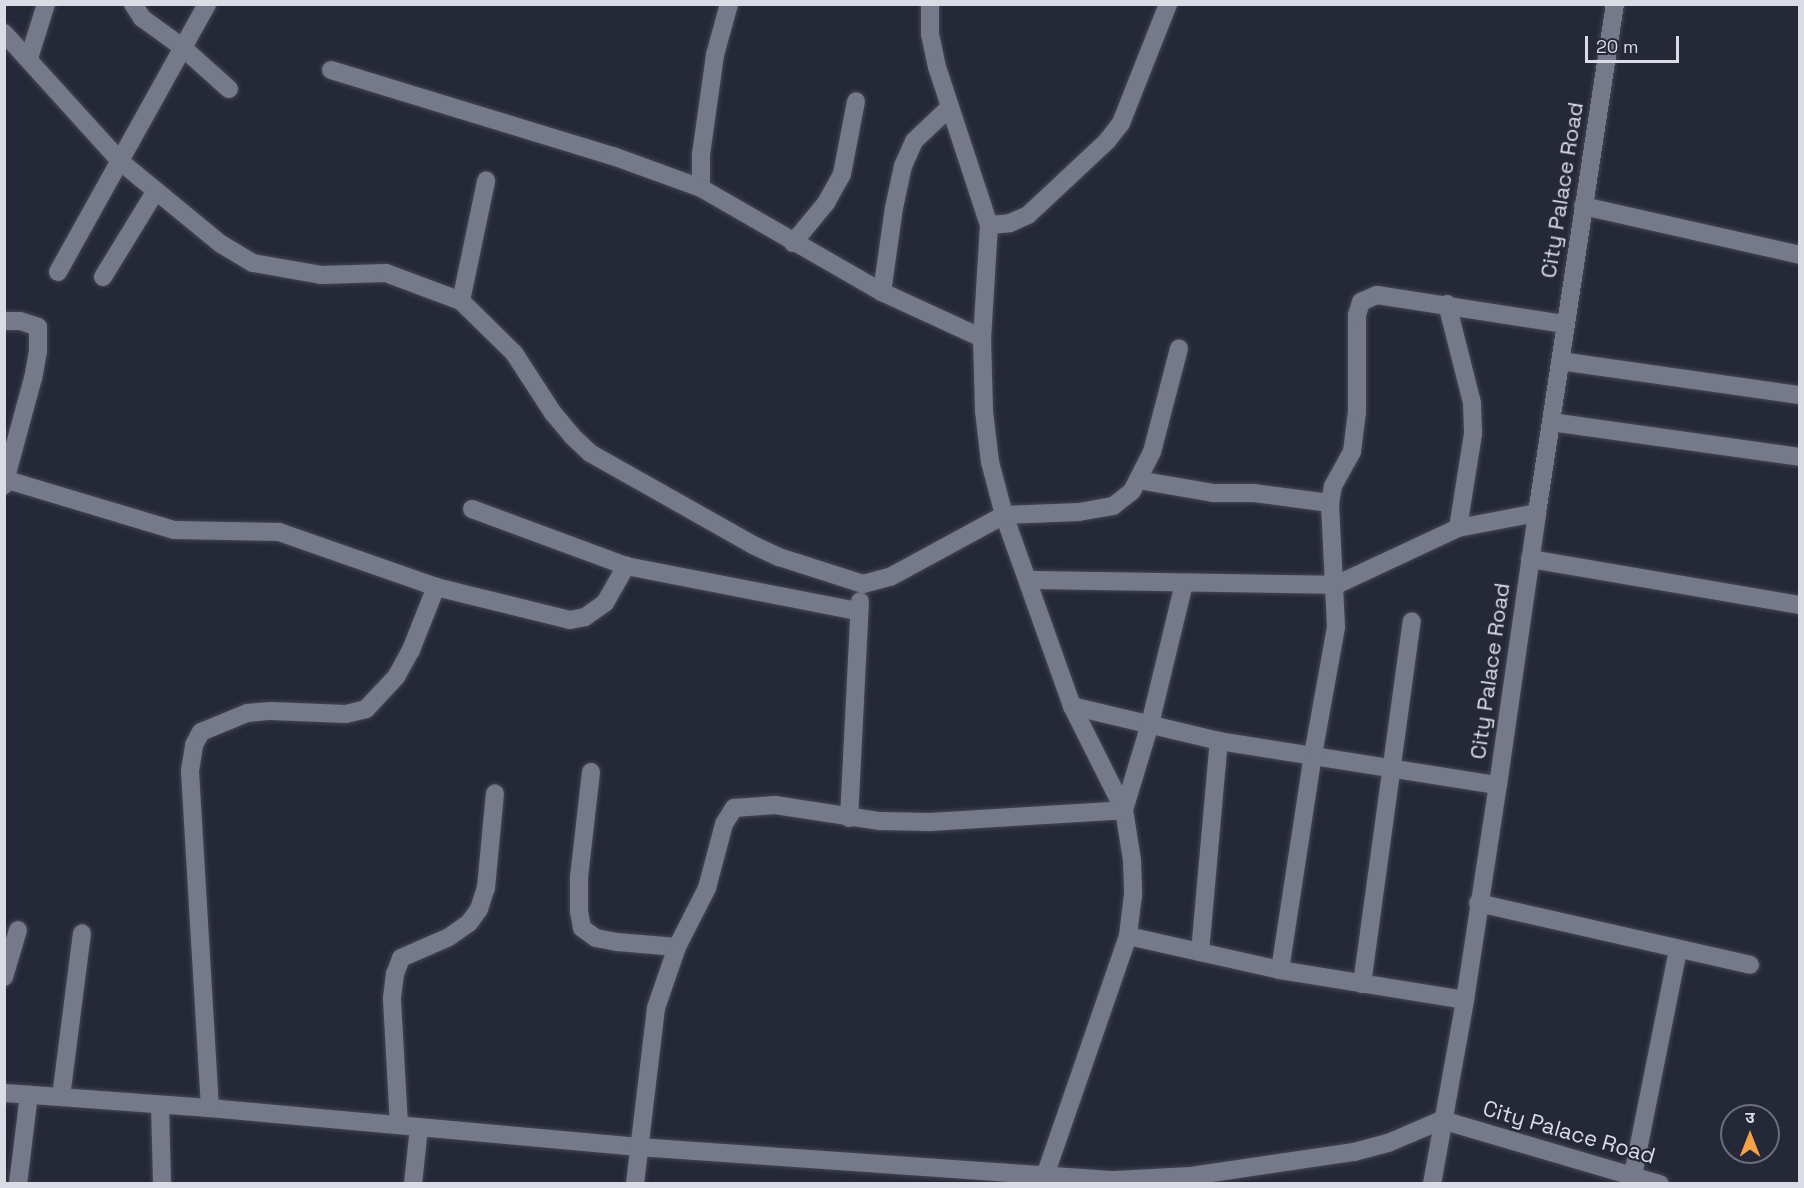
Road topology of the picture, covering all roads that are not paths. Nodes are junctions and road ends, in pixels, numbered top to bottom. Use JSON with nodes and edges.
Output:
{"nodes":[{"id":1,"x":46,"y":4,"type":"edge"},
{"id":2,"x":133,"y":4,"type":"edge"},
{"id":3,"x":207,"y":4,"type":"edge"},
{"id":4,"x":729,"y":4,"type":"edge"},
{"id":5,"x":930,"y":4,"type":"edge"},
{"id":6,"x":1168,"y":4,"type":"edge"},
{"id":7,"x":1616,"y":4,"type":"edge"},
{"id":8,"x":4,"y":33,"type":"edge"},
{"id":9,"x":182,"y":47,"type":"junction"},
{"id":10,"x":29,"y":58,"type":"junction"},
{"id":11,"x":331,"y":70,"type":"dead end"},
{"id":12,"x":229,"y":89,"type":"dead end"},
{"id":13,"x":856,"y":101,"type":"dead end"},
{"id":14,"x":949,"y":108,"type":"junction"},
{"id":15,"x":121,"y":162,"type":"junction"},
{"id":16,"x":486,"y":181,"type":"dead end"},
{"id":17,"x":701,"y":188,"type":"junction"},
{"id":18,"x":155,"y":192,"type":"junction"},
{"id":19,"x":1583,"y":206,"type":"junction"},
{"id":20,"x":989,"y":225,"type":"junction"},
{"id":21,"x":793,"y":243,"type":"junction"},
{"id":22,"x":1800,"y":255,"type":"edge"},
{"id":23,"x":58,"y":272,"type":"dead end"},
{"id":24,"x":103,"y":277,"type":"dead end"},
{"id":25,"x":882,"y":292,"type":"junction"},
{"id":26,"x":461,"y":301,"type":"junction"},
{"id":27,"x":1447,"y":304,"type":"junction"},
{"id":28,"x":4,"y":321,"type":"edge"},
{"id":29,"x":1565,"y":324,"type":"junction"},
{"id":30,"x":982,"y":338,"type":"junction"},
{"id":31,"x":1179,"y":348,"type":"dead end"},
{"id":32,"x":1560,"y":361,"type":"junction"},
{"id":33,"x":1800,"y":395,"type":"edge"},
{"id":34,"x":1551,"y":422,"type":"junction"},
{"id":35,"x":1800,"y":457,"type":"edge"},
{"id":36,"x":5,"y":479,"type":"edge"},
{"id":37,"x":1138,"y":480,"type":"junction"},
{"id":38,"x":4,"y":485,"type":"edge"},
{"id":39,"x":1330,"y":503,"type":"junction"},
{"id":40,"x":472,"y":509,"type":"dead end"},
{"id":41,"x":1537,"y":513,"type":"junction"},
{"id":42,"x":1004,"y":515,"type":"junction"},
{"id":43,"x":1458,"y":528,"type":"junction"},
{"id":44,"x":1530,"y":558,"type":"junction"},
{"id":45,"x":626,"y":566,"type":"junction"},
{"id":46,"x":1028,"y":580,"type":"junction"},
{"id":47,"x":1184,"y":583,"type":"junction"},
{"id":48,"x":863,"y":584,"type":"junction"},
{"id":49,"x":1336,"y":585,"type":"junction"},
{"id":50,"x":436,"y":587,"type":"junction"},
{"id":51,"x":1800,"y":605,"type":"edge"},
{"id":52,"x":858,"y":611,"type":"junction"},
{"id":53,"x":1412,"y":621,"type":"dead end"},
{"id":54,"x":1072,"y":706,"type":"junction"},
{"id":55,"x":1150,"y":724,"type":"junction"},
{"id":56,"x":1219,"y":741,"type":"junction"},
{"id":57,"x":1312,"y":755,"type":"junction"},
{"id":58,"x":1393,"y":769,"type":"junction"},
{"id":59,"x":591,"y":772,"type":"dead end"},
{"id":60,"x":1498,"y":785,"type":"junction"},
{"id":61,"x":495,"y":793,"type":"dead end"},
{"id":62,"x":1124,"y":810,"type":"junction"},
{"id":63,"x":849,"y":818,"type":"junction"},
{"id":64,"x":1478,"y":903,"type":"junction"},
{"id":65,"x":18,"y":930,"type":"dead end"},
{"id":66,"x":82,"y":933,"type":"dead end"},
{"id":67,"x":1128,"y":936,"type":"junction"},
{"id":68,"x":677,"y":946,"type":"junction"},
{"id":69,"x":1678,"y":949,"type":"junction"},
{"id":70,"x":1200,"y":952,"type":"junction"},
{"id":71,"x":1750,"y":965,"type":"dead end"},
{"id":72,"x":1280,"y":970,"type":"junction"},
{"id":73,"x":4,"y":977,"type":"edge"},
{"id":74,"x":1362,"y":984,"type":"junction"},
{"id":75,"x":1465,"y":1000,"type":"junction"},
{"id":76,"x":4,"y":1093,"type":"edge"},
{"id":77,"x":29,"y":1095,"type":"junction"},
{"id":78,"x":61,"y":1096,"type":"junction"},
{"id":79,"x":160,"y":1105,"type":"junction"},
{"id":80,"x":210,"y":1108,"type":"junction"},
{"id":81,"x":1442,"y":1120,"type":"junction"},
{"id":82,"x":399,"y":1125,"type":"junction"},
{"id":83,"x":419,"y":1127,"type":"junction"},
{"id":84,"x":638,"y":1147,"type":"junction"},
{"id":85,"x":1633,"y":1175,"type":"junction"},
{"id":86,"x":1043,"y":1180,"type":"edge"},
{"id":87,"x":1190,"y":1180,"type":"edge"},
{"id":88,"x":18,"y":1184,"type":"edge"},
{"id":89,"x":162,"y":1184,"type":"edge"},
{"id":90,"x":413,"y":1184,"type":"edge"},
{"id":91,"x":635,"y":1184,"type":"edge"},
{"id":92,"x":1432,"y":1184,"type":"edge"},
{"id":93,"x":1660,"y":1184,"type":"edge"}],
"edges":[{"from":1,"to":10,"type":"street"},
{"from":2,"to":9,"type":"street"},
{"from":3,"to":9,"type":"street"},
{"from":4,"to":17,"type":"street"},
{"from":5,"to":14,"type":"street"},
{"from":6,"to":20,"type":"street"},
{"from":7,"to":19,"type":"street","name":"City Palace Road"},
{"from":8,"to":10,"type":"street"},
{"from":9,"to":12,"type":"street"},
{"from":9,"to":15,"type":"street"},
{"from":10,"to":15,"type":"street"},
{"from":11,"to":17,"type":"street"},
{"from":13,"to":21,"type":"street"},
{"from":14,"to":20,"type":"street"},
{"from":14,"to":25,"type":"street"},
{"from":15,"to":18,"type":"street"},
{"from":15,"to":23,"type":"street"},
{"from":16,"to":26,"type":"street"},
{"from":17,"to":21,"type":"street"},
{"from":18,"to":24,"type":"street"},
{"from":18,"to":26,"type":"street"},
{"from":19,"to":22,"type":"street"},
{"from":19,"to":29,"type":"street","name":"City Palace Road"},
{"from":20,"to":30,"type":"street"},
{"from":21,"to":25,"type":"street"},
{"from":25,"to":30,"type":"street"},
{"from":26,"to":48,"type":"street"},
{"from":27,"to":29,"type":"street"},
{"from":27,"to":39,"type":"street"},
{"from":27,"to":43,"type":"street"},
{"from":28,"to":36,"type":"street"},
{"from":29,"to":32,"type":"street","name":"City Palace Road"},
{"from":30,"to":42,"type":"street"},
{"from":31,"to":37,"type":"street"},
{"from":32,"to":33,"type":"street"},
{"from":32,"to":34,"type":"street","name":"City Palace Road"},
{"from":34,"to":35,"type":"street"},
{"from":34,"to":41,"type":"street","name":"City Palace Road"},
{"from":36,"to":38,"type":"street"},
{"from":36,"to":50,"type":"street"},
{"from":37,"to":39,"type":"street"},
{"from":37,"to":42,"type":"street"},
{"from":39,"to":49,"type":"street"},
{"from":40,"to":45,"type":"street"},
{"from":41,"to":43,"type":"street"},
{"from":41,"to":44,"type":"street","name":"City Palace Road"},
{"from":42,"to":46,"type":"street"},
{"from":42,"to":48,"type":"street"},
{"from":43,"to":49,"type":"street"},
{"from":44,"to":51,"type":"street"},
{"from":44,"to":60,"type":"street","name":"City Palace Road"},
{"from":45,"to":50,"type":"street"},
{"from":45,"to":52,"type":"street"},
{"from":46,"to":47,"type":"street"},
{"from":46,"to":54,"type":"street"},
{"from":47,"to":49,"type":"street"},
{"from":47,"to":55,"type":"street"},
{"from":48,"to":52,"type":"street"},
{"from":49,"to":57,"type":"street"},
{"from":50,"to":80,"type":"street"},
{"from":52,"to":63,"type":"street"},
{"from":53,"to":58,"type":"street"},
{"from":54,"to":55,"type":"street"},
{"from":54,"to":62,"type":"street"},
{"from":55,"to":56,"type":"street"},
{"from":55,"to":62,"type":"street"},
{"from":56,"to":57,"type":"street"},
{"from":56,"to":70,"type":"street"},
{"from":57,"to":58,"type":"street"},
{"from":57,"to":72,"type":"street"},
{"from":58,"to":60,"type":"street"},
{"from":58,"to":74,"type":"street"},
{"from":59,"to":68,"type":"street"},
{"from":60,"to":64,"type":"street","name":"City Palace Road"},
{"from":61,"to":82,"type":"street"},
{"from":62,"to":63,"type":"street"},
{"from":62,"to":67,"type":"street"},
{"from":63,"to":68,"type":"street"},
{"from":64,"to":69,"type":"street"},
{"from":64,"to":75,"type":"street","name":"City Palace Road"},
{"from":65,"to":73,"type":"street"},
{"from":66,"to":78,"type":"street"},
{"from":67,"to":70,"type":"street"},
{"from":67,"to":86,"type":"street"},
{"from":68,"to":84,"type":"street"},
{"from":69,"to":71,"type":"street"},
{"from":69,"to":85,"type":"street"},
{"from":70,"to":72,"type":"street"},
{"from":72,"to":74,"type":"street"},
{"from":74,"to":75,"type":"street"},
{"from":75,"to":81,"type":"street","name":"City Palace Road"},
{"from":76,"to":77,"type":"street"},
{"from":77,"to":78,"type":"street"},
{"from":77,"to":88,"type":"street"},
{"from":78,"to":79,"type":"street"},
{"from":79,"to":80,"type":"street"},
{"from":79,"to":89,"type":"street"},
{"from":80,"to":82,"type":"street"},
{"from":81,"to":85,"type":"street","name":"City Palace Road"},
{"from":81,"to":87,"type":"street"},
{"from":81,"to":92,"type":"street"},
{"from":82,"to":83,"type":"street"},
{"from":83,"to":84,"type":"street"},
{"from":83,"to":90,"type":"street"},
{"from":84,"to":86,"type":"street"},
{"from":84,"to":91,"type":"street"},
{"from":85,"to":93,"type":"street","name":"City Palace Road"},
{"from":86,"to":87,"type":"street"}]}
